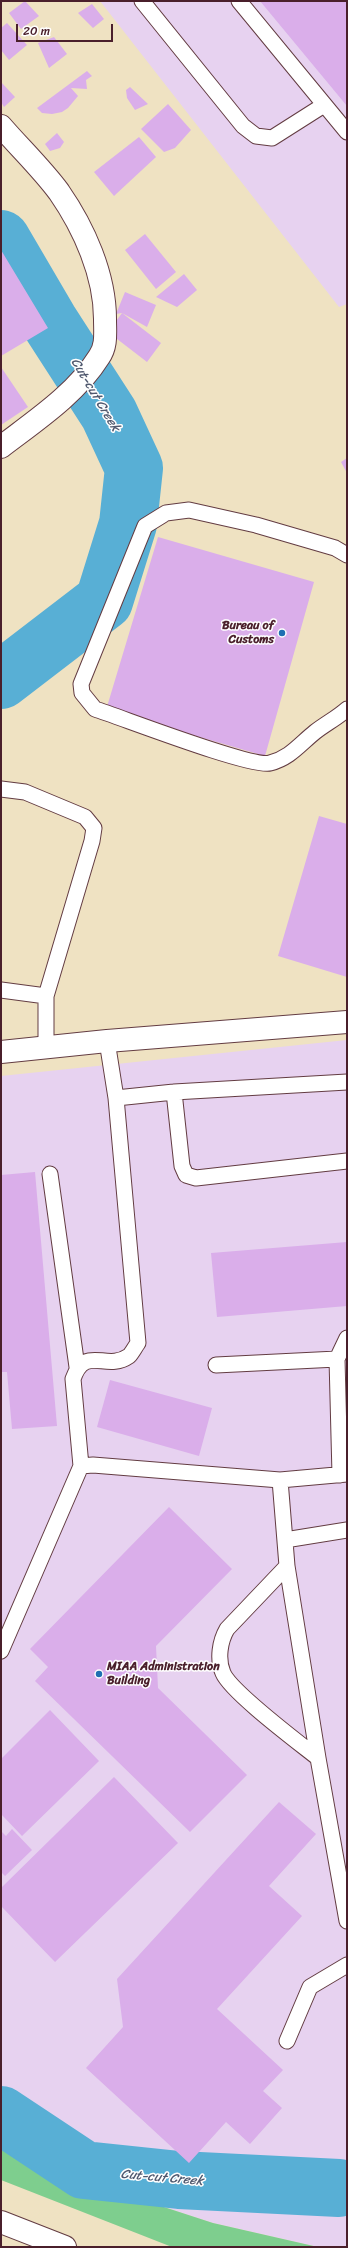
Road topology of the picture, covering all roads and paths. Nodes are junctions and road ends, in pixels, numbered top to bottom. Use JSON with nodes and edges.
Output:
{"nodes":[{"id":1,"x":142,"y":1,"type":"edge"},
{"id":2,"x":239,"y":1,"type":"edge"},
{"id":3,"x":324,"y":105,"type":"junction"},
{"id":4,"x":1,"y":126,"type":"edge"},
{"id":5,"x":347,"y":132,"type":"edge"},
{"id":6,"x":1,"y":447,"type":"edge"},
{"id":7,"x":347,"y":555,"type":"edge"},
{"id":8,"x":347,"y":709,"type":"edge"},
{"id":9,"x":1,"y":789,"type":"edge"},
{"id":10,"x":1,"y":990,"type":"edge"},
{"id":11,"x":46,"y":996,"type":"junction"},
{"id":12,"x":347,"y":1022,"type":"edge"},
{"id":13,"x":107,"y":1041,"type":"junction"},
{"id":14,"x":46,"y":1046,"type":"junction"},
{"id":15,"x":1,"y":1052,"type":"edge"},
{"id":16,"x":347,"y":1082,"type":"edge"},
{"id":17,"x":174,"y":1092,"type":"junction"},
{"id":18,"x":116,"y":1098,"type":"junction"},
{"id":19,"x":347,"y":1161,"type":"edge"},
{"id":20,"x":50,"y":1174,"type":"dead end"},
{"id":21,"x":347,"y":1338,"type":"edge"},
{"id":22,"x":337,"y":1359,"type":"junction"},
{"id":23,"x":216,"y":1365,"type":"dead end"},
{"id":24,"x":77,"y":1367,"type":"junction"},
{"id":25,"x":81,"y":1466,"type":"junction"},
{"id":26,"x":344,"y":1475,"type":"edge"},
{"id":27,"x":280,"y":1480,"type":"junction"},
{"id":28,"x":347,"y":1530,"type":"edge"},
{"id":29,"x":285,"y":1540,"type":"junction"},
{"id":30,"x":287,"y":1566,"type":"junction"},
{"id":31,"x":1,"y":1651,"type":"edge"},
{"id":32,"x":318,"y":1758,"type":"junction"},
{"id":33,"x":347,"y":1920,"type":"edge"},
{"id":34,"x":347,"y":1965,"type":"edge"},
{"id":35,"x":288,"y":2041,"type":"dead end"},
{"id":36,"x":1,"y":2222,"type":"edge"},
{"id":37,"x":65,"y":2247,"type":"edge"}],
"edges":[{"from":1,"to":3,"type":"lane"},
{"from":2,"to":3,"type":"lane"},
{"from":3,"to":5,"type":"lane"},
{"from":4,"to":6,"type":"street"},
{"from":7,"to":8,"type":"lane"},
{"from":9,"to":11,"type":"lane"},
{"from":10,"to":11,"type":"lane"},
{"from":11,"to":14,"type":"lane"},
{"from":12,"to":13,"type":"street"},
{"from":13,"to":14,"type":"street"},
{"from":13,"to":18,"type":"lane"},
{"from":14,"to":15,"type":"street"},
{"from":16,"to":17,"type":"lane"},
{"from":17,"to":18,"type":"lane"},
{"from":17,"to":19,"type":"lane"},
{"from":18,"to":24,"type":"lane"},
{"from":20,"to":24,"type":"lane"},
{"from":21,"to":22,"type":"lane"},
{"from":22,"to":23,"type":"lane"},
{"from":22,"to":26,"type":"lane"},
{"from":24,"to":25,"type":"lane"},
{"from":25,"to":27,"type":"lane"},
{"from":25,"to":31,"type":"lane"},
{"from":26,"to":27,"type":"lane"},
{"from":27,"to":29,"type":"lane"},
{"from":28,"to":29,"type":"lane"},
{"from":29,"to":30,"type":"lane"},
{"from":30,"to":32,"type":"lane"},
{"from":30,"to":32,"type":"lane"},
{"from":32,"to":33,"type":"lane"},
{"from":34,"to":35,"type":"lane"},
{"from":36,"to":37,"type":"street"}]}
